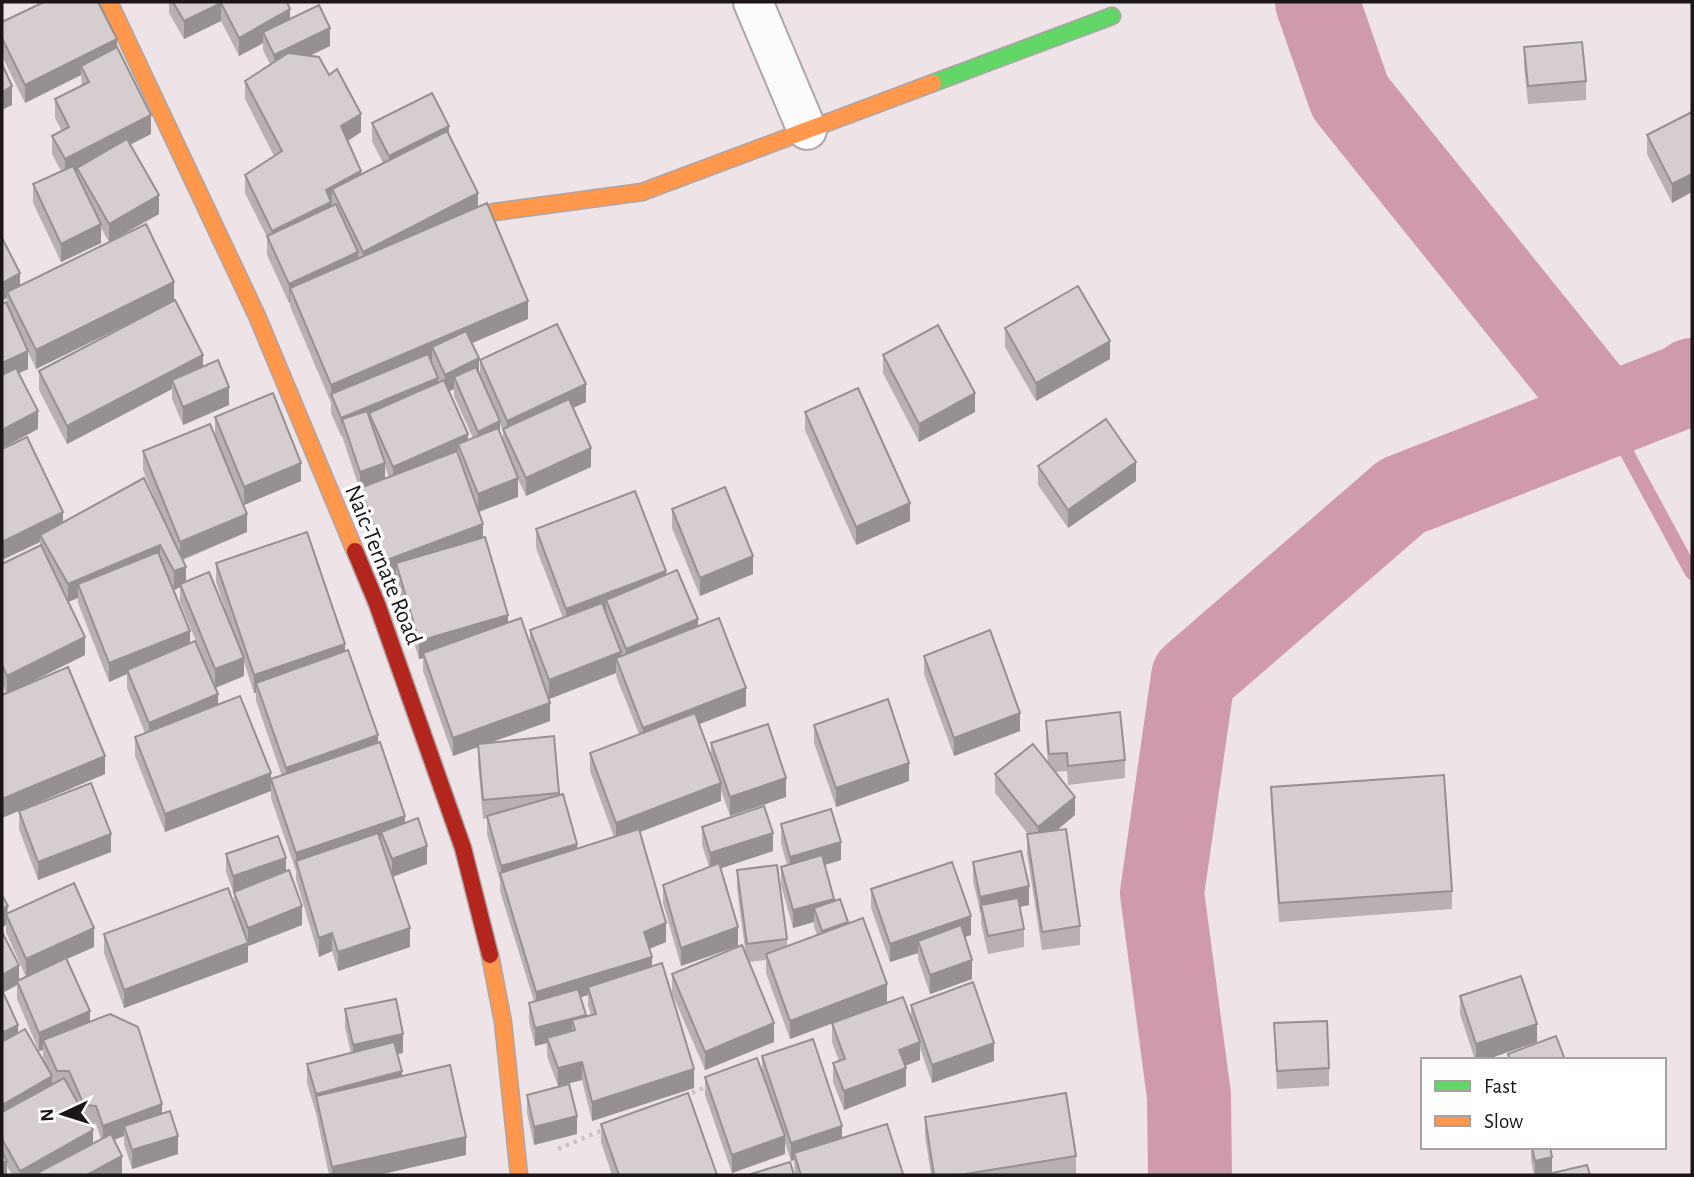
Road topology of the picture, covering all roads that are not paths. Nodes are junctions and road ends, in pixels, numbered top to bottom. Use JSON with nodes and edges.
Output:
{"nodes":[{"id":1,"x":109,"y":2,"type":"edge"},
{"id":2,"x":753,"y":2,"type":"edge"},
{"id":3,"x":1112,"y":16,"type":"dead end"},
{"id":4,"x":807,"y":130,"type":"junction"},
{"id":5,"x":433,"y":239,"type":"edge"},
{"id":6,"x":519,"y":1170,"type":"edge"}],
"edges":[{"from":1,"to":6,"type":"main road","name":"Naic-Ternate Road"},
{"from":2,"to":4,"type":"street"},
{"from":3,"to":4,"type":"main road"},
{"from":4,"to":5,"type":"main road"}]}
